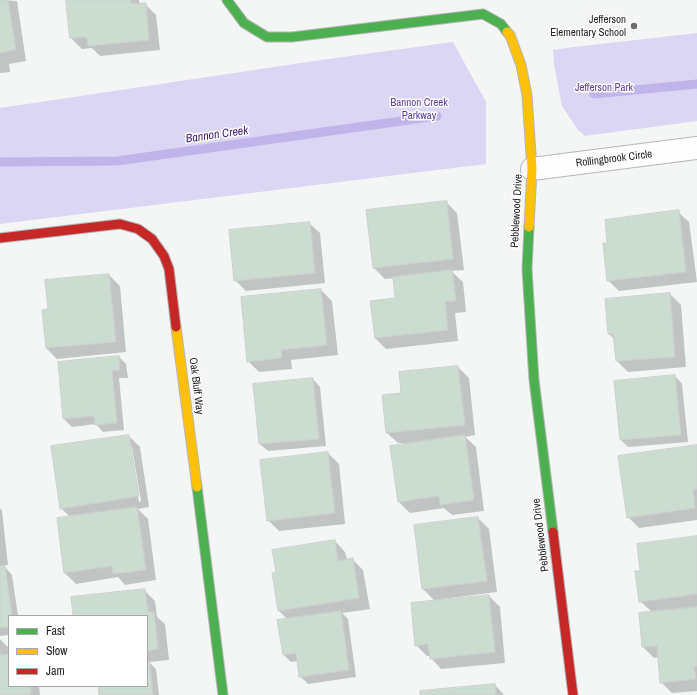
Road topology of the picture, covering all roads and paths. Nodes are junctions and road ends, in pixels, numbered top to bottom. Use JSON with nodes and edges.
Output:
{"nodes":[{"id":1,"x":227,"y":0,"type":"edge"},
{"id":2,"x":697,"y":148,"type":"edge"},
{"id":3,"x":532,"y":169,"type":"junction"},
{"id":4,"x":0,"y":238,"type":"edge"},
{"id":5,"x":222,"y":695,"type":"edge"},
{"id":6,"x":573,"y":695,"type":"edge"}],
"edges":[{"from":1,"to":3,"type":"street","name":"Pebblewood Drive"},
{"from":2,"to":3,"type":"street","name":"Rollingbrook Circle"},
{"from":3,"to":6,"type":"street","name":"Pebblewood Drive"},
{"from":4,"to":5,"type":"street","name":"Oak Bluff Way"}]}
